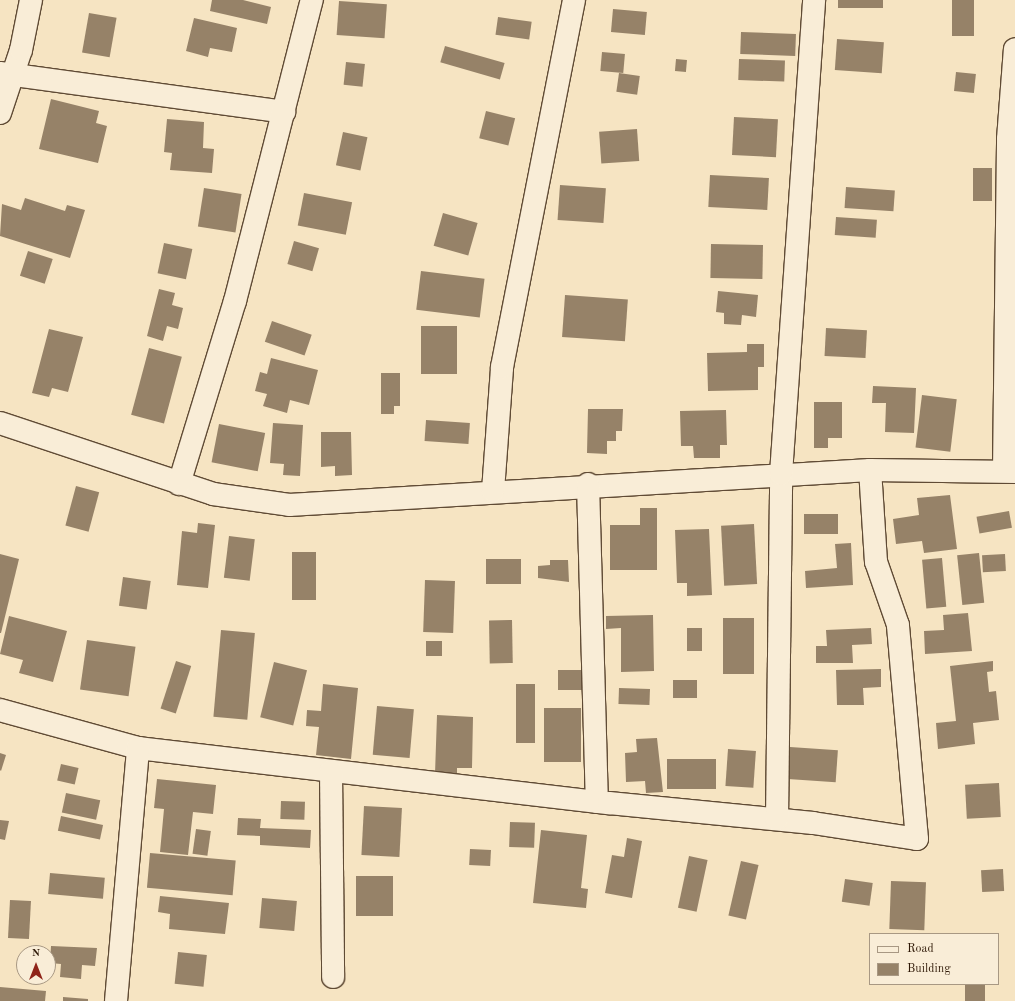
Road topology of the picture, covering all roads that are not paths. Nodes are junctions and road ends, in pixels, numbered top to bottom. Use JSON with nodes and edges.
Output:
{"nodes":[{"id":1,"x":31,"y":0,"type":"edge"},
{"id":2,"x":312,"y":0,"type":"edge"},
{"id":3,"x":574,"y":0,"type":"edge"},
{"id":4,"x":814,"y":0,"type":"edge"},
{"id":5,"x":1015,"y":49,"type":"edge"},
{"id":6,"x":6,"y":75,"type":"edge"},
{"id":7,"x":284,"y":112,"type":"junction"},
{"id":8,"x":0,"y":113,"type":"edge"},
{"id":9,"x":0,"y":423,"type":"edge"},
{"id":10,"x":870,"y":470,"type":"junction"},
{"id":11,"x":1009,"y":472,"type":"edge"},
{"id":12,"x":781,"y":474,"type":"junction"},
{"id":13,"x":179,"y":484,"type":"junction"},
{"id":14,"x":588,"y":484,"type":"junction"},
{"id":15,"x":493,"y":491,"type":"junction"},
{"id":16,"x":0,"y":710,"type":"edge"},
{"id":17,"x":138,"y":748,"type":"junction"},
{"id":18,"x":331,"y":771,"type":"junction"},
{"id":19,"x":597,"y":802,"type":"junction"},
{"id":20,"x":777,"y":819,"type":"junction"},
{"id":21,"x":333,"y":978,"type":"dead end"},
{"id":22,"x":116,"y":1001,"type":"edge"}],
"edges":[{"from":1,"to":6,"type":"street"},
{"from":2,"to":7,"type":"street"},
{"from":3,"to":15,"type":"street"},
{"from":4,"to":12,"type":"street"},
{"from":5,"to":11,"type":"street"},
{"from":6,"to":7,"type":"street"},
{"from":6,"to":8,"type":"street"},
{"from":7,"to":13,"type":"street"},
{"from":9,"to":13,"type":"street"},
{"from":10,"to":11,"type":"street"},
{"from":10,"to":12,"type":"street"},
{"from":10,"to":20,"type":"street"},
{"from":12,"to":14,"type":"street"},
{"from":12,"to":20,"type":"street"},
{"from":13,"to":15,"type":"street"},
{"from":14,"to":15,"type":"street"},
{"from":14,"to":19,"type":"street"},
{"from":16,"to":17,"type":"street"},
{"from":17,"to":18,"type":"street"},
{"from":17,"to":22,"type":"street"},
{"from":18,"to":19,"type":"street"},
{"from":18,"to":21,"type":"street"},
{"from":19,"to":20,"type":"street"}]}
